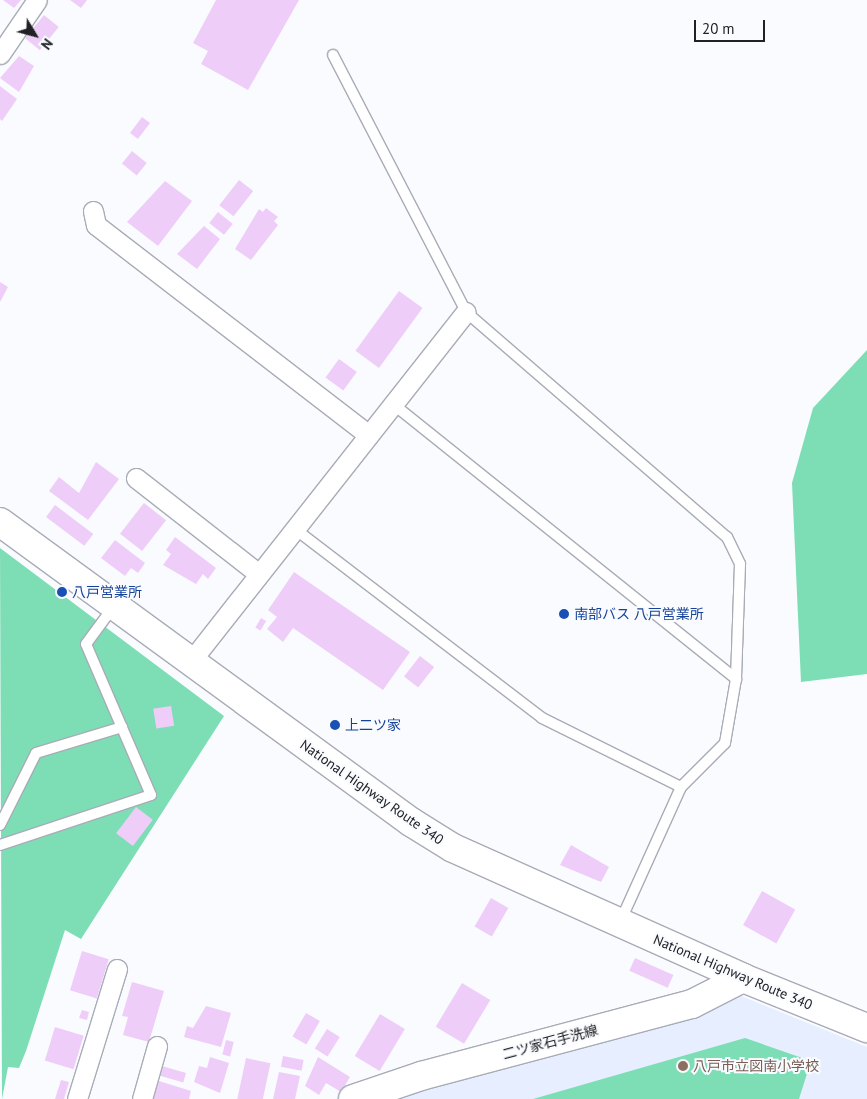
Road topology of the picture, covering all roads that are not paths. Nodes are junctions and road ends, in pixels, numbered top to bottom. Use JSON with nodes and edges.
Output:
{"nodes":[{"id":1,"x":36,"y":0,"type":"edge"},
{"id":2,"x":3,"y":41,"type":"edge"},
{"id":3,"x":333,"y":55,"type":"dead end"},
{"id":4,"x":93,"y":211,"type":"dead end"},
{"id":5,"x":466,"y":312,"type":"junction"},
{"id":6,"x":393,"y":404,"type":"junction"},
{"id":7,"x":369,"y":435,"type":"junction"},
{"id":8,"x":136,"y":478,"type":"dead end"},
{"id":9,"x":0,"y":522,"type":"edge"},
{"id":10,"x":295,"y":529,"type":"junction"},
{"id":11,"x":259,"y":574,"type":"junction"},
{"id":12,"x":114,"y":605,"type":"junction"},
{"id":13,"x":191,"y":662,"type":"junction"},
{"id":14,"x":736,"y":679,"type":"junction"},
{"id":15,"x":122,"y":727,"type":"junction"},
{"id":16,"x":681,"y":787,"type":"junction"},
{"id":17,"x":0,"y":826,"type":"edge"},
{"id":18,"x":0,"y":845,"type":"edge"},
{"id":19,"x":620,"y":923,"type":"junction"},
{"id":20,"x":117,"y":969,"type":"dead end"},
{"id":21,"x":743,"y":978,"type":"junction"},
{"id":22,"x":867,"y":1028,"type":"edge"},
{"id":23,"x":156,"y":1046,"type":"dead end"},
{"id":24,"x":77,"y":1099,"type":"edge"},
{"id":25,"x":142,"y":1099,"type":"edge"},
{"id":26,"x":353,"y":1099,"type":"edge"}],
"edges":[{"from":1,"to":2,"type":"street"},
{"from":3,"to":5,"type":"lane"},
{"from":4,"to":7,"type":"street"},
{"from":5,"to":6,"type":"street"},
{"from":5,"to":14,"type":"lane"},
{"from":6,"to":7,"type":"street"},
{"from":6,"to":14,"type":"lane"},
{"from":7,"to":10,"type":"street"},
{"from":8,"to":11,"type":"street"},
{"from":9,"to":12,"type":"main road","name":"National Highway Route 340"},
{"from":10,"to":11,"type":"street"},
{"from":10,"to":16,"type":"lane"},
{"from":11,"to":13,"type":"street"},
{"from":12,"to":13,"type":"main road","name":"National Highway Route 340"},
{"from":12,"to":15,"type":"lane"},
{"from":13,"to":19,"type":"main road","name":"National Highway Route 340"},
{"from":14,"to":16,"type":"lane"},
{"from":15,"to":17,"type":"lane"},
{"from":15,"to":18,"type":"lane"},
{"from":16,"to":19,"type":"lane"},
{"from":19,"to":21,"type":"main road","name":"National Highway Route 340"},
{"from":20,"to":24,"type":"street"},
{"from":21,"to":22,"type":"main road","name":"National Highway Route 340"},
{"from":21,"to":26,"type":"main road","name":"二ツ家石手洗線"},
{"from":23,"to":25,"type":"street"}]}
